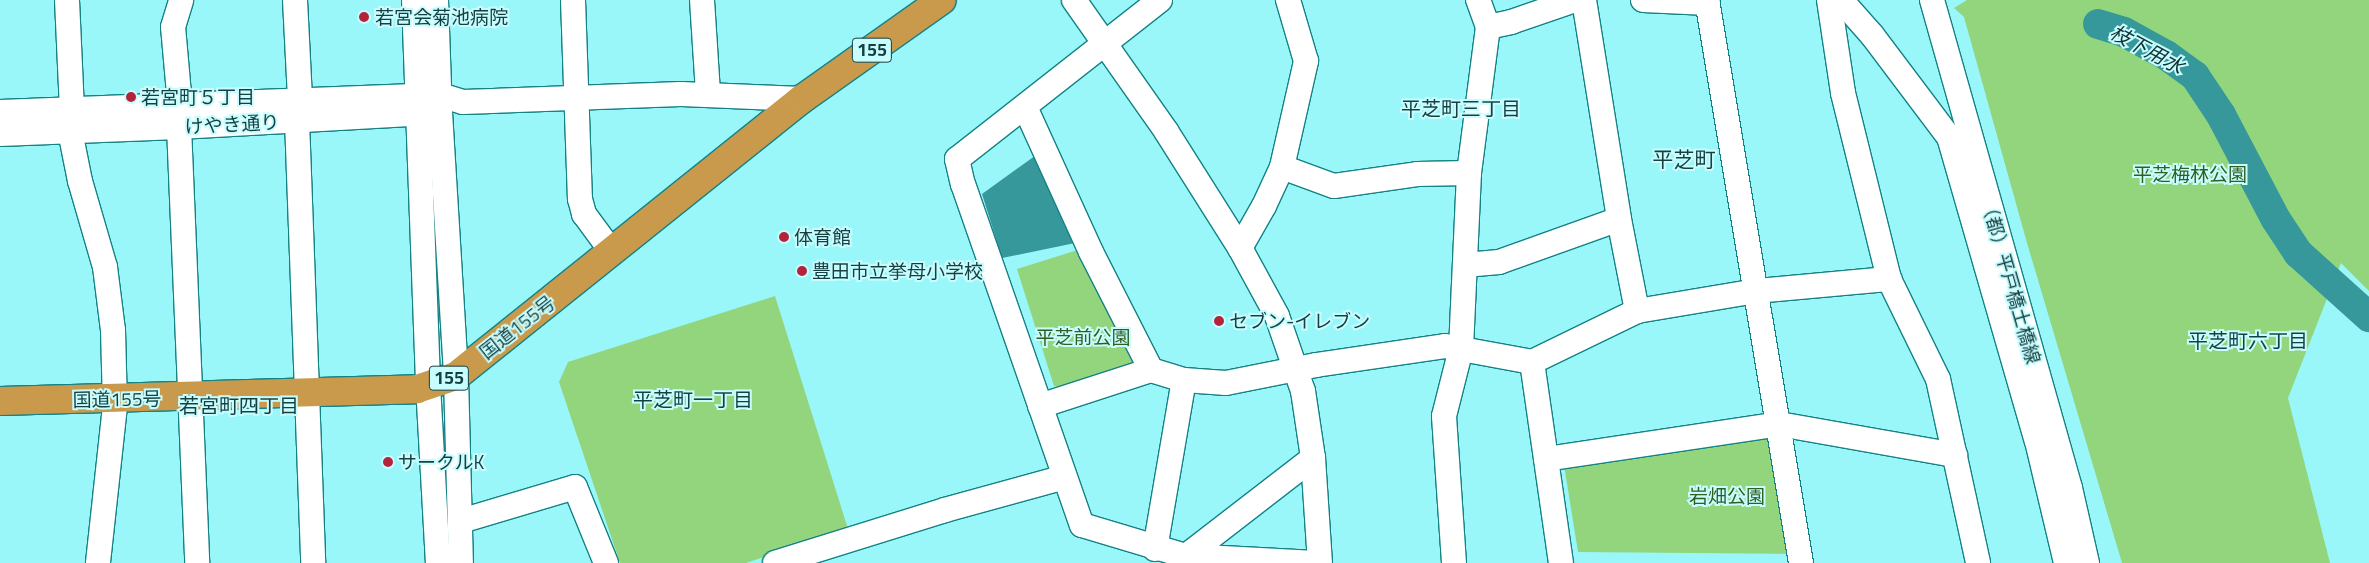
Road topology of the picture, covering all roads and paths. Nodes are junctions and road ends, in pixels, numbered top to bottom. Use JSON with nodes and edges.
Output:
{"nodes":[{"id":1,"x":67,"y":0,"type":"edge"},
{"id":2,"x":180,"y":0,"type":"edge"},
{"id":3,"x":295,"y":0,"type":"edge"},
{"id":4,"x":414,"y":0,"type":"edge"},
{"id":5,"x":436,"y":0,"type":"edge"},
{"id":6,"x":573,"y":0,"type":"edge"},
{"id":7,"x":702,"y":0,"type":"edge"},
{"id":8,"x":942,"y":0,"type":"edge"},
{"id":9,"x":1074,"y":0,"type":"edge"},
{"id":10,"x":1160,"y":0,"type":"edge"},
{"id":11,"x":1288,"y":0,"type":"edge"},
{"id":12,"x":1478,"y":0,"type":"edge"},
{"id":13,"x":1575,"y":0,"type":"edge"},
{"id":14,"x":1584,"y":0,"type":"edge"},
{"id":15,"x":1643,"y":0,"type":"edge"},
{"id":16,"x":1829,"y":0,"type":"edge"},
{"id":17,"x":1841,"y":0,"type":"edge"},
{"id":18,"x":1932,"y":0,"type":"edge"},
{"id":19,"x":1708,"y":2,"type":"edge"},
{"id":20,"x":1488,"y":27,"type":"junction"},
{"id":21,"x":1104,"y":44,"type":"junction"},
{"id":22,"x":708,"y":94,"type":"junction"},
{"id":23,"x":578,"y":98,"type":"junction"},
{"id":24,"x":802,"y":99,"type":"junction"},
{"id":25,"x":429,"y":104,"type":"junction"},
{"id":26,"x":1025,"y":107,"type":"junction"},
{"id":27,"x":298,"y":110,"type":"junction"},
{"id":28,"x":0,"y":112,"type":"edge"},
{"id":29,"x":179,"y":116,"type":"junction"},
{"id":30,"x":71,"y":120,"type":"junction"},
{"id":31,"x":0,"y":134,"type":"edge"},
{"id":32,"x":1282,"y":167,"type":"junction"},
{"id":33,"x":1469,"y":173,"type":"junction"},
{"id":34,"x":1619,"y":218,"type":"junction"},
{"id":35,"x":1240,"y":248,"type":"junction"},
{"id":36,"x":612,"y":252,"type":"junction"},
{"id":37,"x":1465,"y":265,"type":"junction"},
{"id":38,"x":1889,"y":279,"type":"junction"},
{"id":39,"x":1756,"y":291,"type":"junction"},
{"id":40,"x":1637,"y":311,"type":"junction"},
{"id":41,"x":1461,"y":350,"type":"junction"},
{"id":42,"x":1532,"y":362,"type":"junction"},
{"id":43,"x":1151,"y":370,"type":"junction"},
{"id":44,"x":1297,"y":370,"type":"junction"},
{"id":45,"x":456,"y":376,"type":"junction"},
{"id":46,"x":1184,"y":380,"type":"junction"},
{"id":47,"x":428,"y":386,"type":"junction"},
{"id":48,"x":306,"y":392,"type":"junction"},
{"id":49,"x":189,"y":397,"type":"junction"},
{"id":50,"x":115,"y":399,"type":"junction"},
{"id":51,"x":0,"y":401,"type":"edge"},
{"id":52,"x":1040,"y":406,"type":"junction"},
{"id":53,"x":1779,"y":424,"type":"junction"},
{"id":54,"x":1955,"y":455,"type":"junction"},
{"id":55,"x":1313,"y":458,"type":"junction"},
{"id":56,"x":1546,"y":459,"type":"junction"},
{"id":57,"x":1065,"y":477,"type":"junction"},
{"id":58,"x":461,"y":521,"type":"junction"},
{"id":59,"x":1156,"y":548,"type":"junction"},
{"id":60,"x":832,"y":554,"type":"edge"},
{"id":61,"x":1182,"y":560,"type":"edge"},
{"id":62,"x":98,"y":563,"type":"edge"},
{"id":63,"x":196,"y":563,"type":"edge"},
{"id":64,"x":313,"y":563,"type":"edge"},
{"id":65,"x":438,"y":563,"type":"edge"},
{"id":66,"x":460,"y":563,"type":"edge"},
{"id":67,"x":606,"y":563,"type":"edge"},
{"id":68,"x":776,"y":563,"type":"edge"},
{"id":69,"x":1318,"y":563,"type":"edge"},
{"id":70,"x":1454,"y":563,"type":"edge"},
{"id":71,"x":1561,"y":563,"type":"edge"},
{"id":72,"x":1801,"y":563,"type":"edge"},
{"id":73,"x":1978,"y":563,"type":"edge"},
{"id":74,"x":2066,"y":563,"type":"edge"},
{"id":75,"x":2087,"y":563,"type":"edge"}],
"edges":[{"from":1,"to":30,"type":"street"},
{"from":2,"to":29,"type":"street"},
{"from":3,"to":27,"type":"street"},
{"from":4,"to":25,"type":"street"},
{"from":5,"to":25,"type":"street"},
{"from":6,"to":23,"type":"street"},
{"from":7,"to":22,"type":"street"},
{"from":8,"to":24,"type":"highway","name":"国道155号","number":"155"},
{"from":9,"to":21,"type":"street"},
{"from":10,"to":21,"type":"street"},
{"from":11,"to":32,"type":"street"},
{"from":12,"to":20,"type":"street"},
{"from":13,"to":20,"type":"street"},
{"from":14,"to":34,"type":"street"},
{"from":15,"to":19,"type":"street"},
{"from":16,"to":38,"type":"street"},
{"from":17,"to":74,"type":"street"},
{"from":18,"to":75,"type":"street","name":"（都）平戸橋土橋線"},
{"from":19,"to":39,"type":"street"},
{"from":20,"to":33,"type":"street"},
{"from":21,"to":26,"type":"street"},
{"from":21,"to":35,"type":"street"},
{"from":22,"to":23,"type":"street"},
{"from":22,"to":24,"type":"street"},
{"from":23,"to":25,"type":"street"},
{"from":23,"to":36,"type":"street"},
{"from":24,"to":36,"type":"highway","name":"国道155号","number":"155"},
{"from":25,"to":27,"type":"street"},
{"from":25,"to":45,"type":"street"},
{"from":25,"to":47,"type":"street"},
{"from":26,"to":43,"type":"street"},
{"from":26,"to":52,"type":"street"},
{"from":27,"to":29,"type":"street"},
{"from":27,"to":48,"type":"street"},
{"from":28,"to":30,"type":"street"},
{"from":29,"to":30,"type":"street"},
{"from":29,"to":49,"type":"street"},
{"from":30,"to":31,"type":"street"},
{"from":30,"to":50,"type":"street"},
{"from":32,"to":33,"type":"street"},
{"from":32,"to":35,"type":"street"},
{"from":33,"to":37,"type":"street"},
{"from":34,"to":37,"type":"street"},
{"from":34,"to":40,"type":"street"},
{"from":35,"to":44,"type":"street"},
{"from":36,"to":45,"type":"highway","name":"国道155号","number":"155"},
{"from":37,"to":41,"type":"street"},
{"from":38,"to":39,"type":"street"},
{"from":38,"to":54,"type":"street"},
{"from":39,"to":40,"type":"street"},
{"from":39,"to":53,"type":"street"},
{"from":40,"to":42,"type":"street"},
{"from":41,"to":42,"type":"street"},
{"from":41,"to":44,"type":"street"},
{"from":41,"to":70,"type":"street"},
{"from":42,"to":56,"type":"street"},
{"from":43,"to":46,"type":"street"},
{"from":43,"to":52,"type":"street"},
{"from":44,"to":46,"type":"street"},
{"from":44,"to":55,"type":"street"},
{"from":45,"to":47,"type":"highway","name":"国道155号","number":"155"},
{"from":45,"to":58,"type":"street"},
{"from":46,"to":59,"type":"street"},
{"from":47,"to":48,"type":"highway","name":"国道155号","number":"155"},
{"from":47,"to":65,"type":"street"},
{"from":48,"to":49,"type":"highway","name":"国道155号","number":"155"},
{"from":48,"to":64,"type":"street"},
{"from":49,"to":50,"type":"highway","name":"国道155号","number":"155"},
{"from":49,"to":63,"type":"street"},
{"from":50,"to":51,"type":"highway","name":"国道155号","number":"155"},
{"from":50,"to":62,"type":"street"},
{"from":52,"to":57,"type":"street"},
{"from":53,"to":54,"type":"street"},
{"from":53,"to":56,"type":"street"},
{"from":53,"to":72,"type":"street"},
{"from":54,"to":73,"type":"street"},
{"from":55,"to":61,"type":"street"},
{"from":55,"to":69,"type":"street"},
{"from":56,"to":71,"type":"street"},
{"from":57,"to":59,"type":"street"},
{"from":57,"to":60,"type":"street"},
{"from":58,"to":66,"type":"street"},
{"from":58,"to":67,"type":"street"},
{"from":59,"to":61,"type":"street"},
{"from":60,"to":68,"type":"street"},
{"from":61,"to":69,"type":"street"}]}
